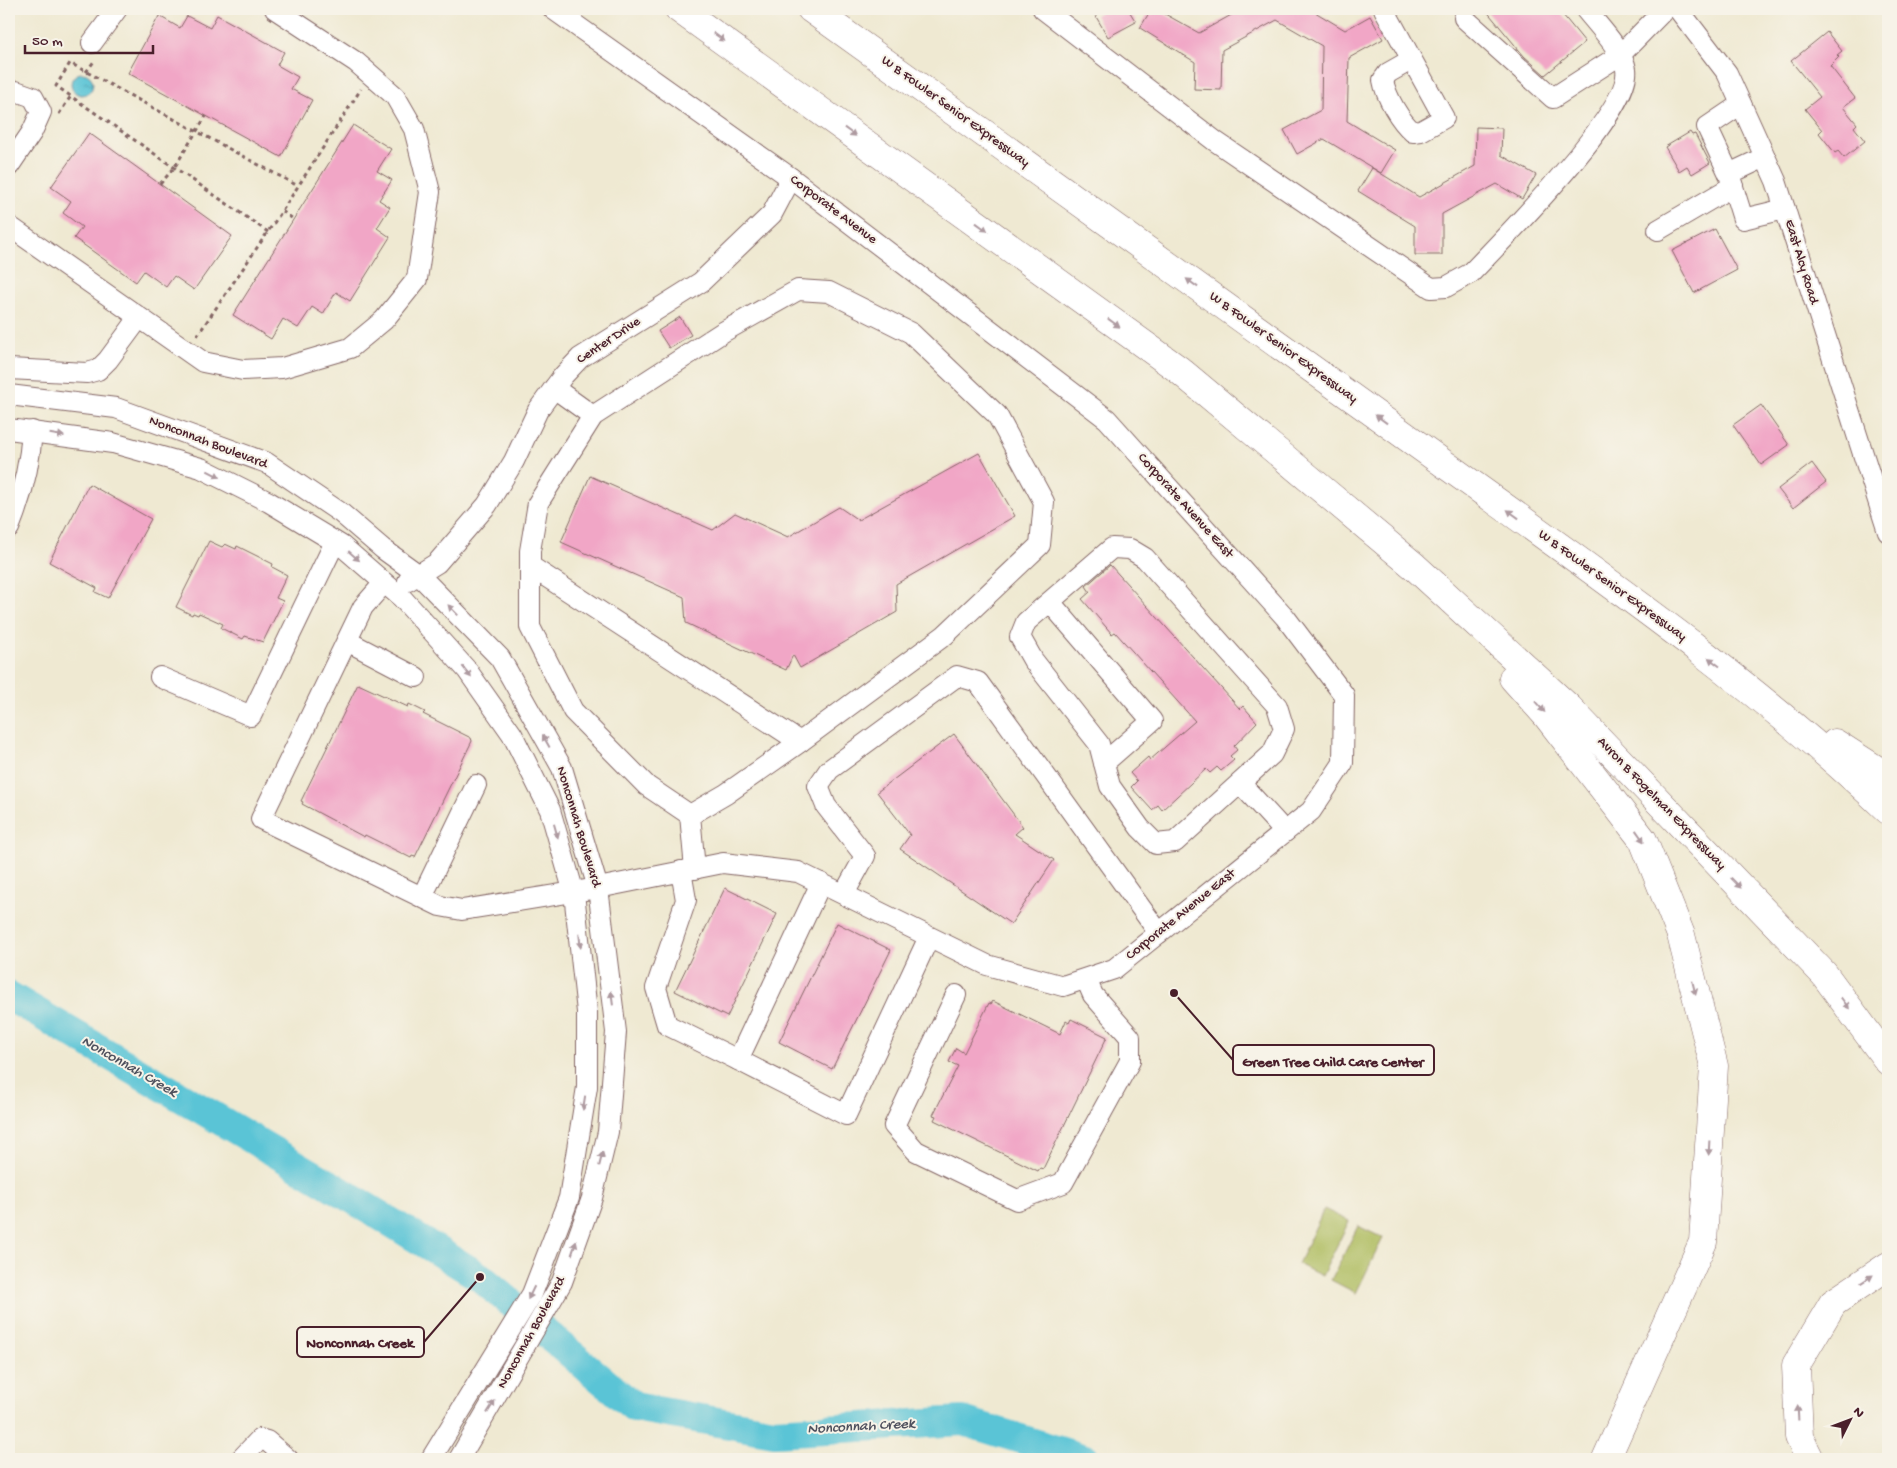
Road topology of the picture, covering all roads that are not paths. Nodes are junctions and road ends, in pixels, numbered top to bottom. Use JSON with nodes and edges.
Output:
{"nodes":[{"id":1,"x":117,"y":9,"type":"edge"},
{"id":2,"x":275,"y":9,"type":"edge"},
{"id":3,"x":553,"y":9,"type":"edge"},
{"id":4,"x":679,"y":9,"type":"edge"},
{"id":5,"x":812,"y":9,"type":"edge"},
{"id":6,"x":1043,"y":9,"type":"edge"},
{"id":7,"x":1384,"y":9,"type":"edge"},
{"id":8,"x":1585,"y":9,"type":"edge"},
{"id":9,"x":1665,"y":9,"type":"edge"},
{"id":10,"x":1678,"y":9,"type":"edge"},
{"id":11,"x":1464,"y":18,"type":"dead end"},
{"id":12,"x":92,"y":43,"type":"dead end"},
{"id":13,"x":1620,"y":55,"type":"junction"},
{"id":14,"x":1412,"y":60,"type":"junction"},
{"id":15,"x":9,"y":95,"type":"edge"},
{"id":16,"x":1741,"y":104,"type":"junction"},
{"id":17,"x":1765,"y":157,"type":"junction"},
{"id":18,"x":9,"y":166,"type":"edge"},
{"id":19,"x":791,"y":178,"type":"junction"},
{"id":20,"x":1731,"y":180,"type":"junction"},
{"id":21,"x":1785,"y":209,"type":"junction"},
{"id":22,"x":9,"y":226,"type":"edge"},
{"id":23,"x":1658,"y":230,"type":"dead end"},
{"id":24,"x":139,"y":318,"type":"junction"},
{"id":25,"x":9,"y":369,"type":"edge"},
{"id":26,"x":554,"y":388,"type":"junction"},
{"id":27,"x":9,"y":395,"type":"edge"},
{"id":28,"x":592,"y":416,"type":"junction"},
{"id":29,"x":1107,"y":419,"type":"joint"},
{"id":30,"x":9,"y":429,"type":"edge"},
{"id":31,"x":32,"y":431,"type":"junction"},
{"id":32,"x":10,"y":523,"type":"edge"},
{"id":33,"x":1888,"y":532,"type":"edge"},
{"id":34,"x":335,"y":542,"type":"junction"},
{"id":35,"x":530,"y":566,"type":"junction"},
{"id":36,"x":1414,"y":566,"type":"junction"},
{"id":37,"x":419,"y":575,"type":"junction"},
{"id":38,"x":388,"y":586,"type":"junction"},
{"id":39,"x":1050,"y":602,"type":"junction"},
{"id":40,"x":347,"y":641,"type":"junction"},
{"id":41,"x":416,"y":676,"type":"dead end"},
{"id":42,"x":160,"y":677,"type":"dead end"},
{"id":43,"x":1753,"y":691,"type":"junction"},
{"id":44,"x":800,"y":742,"type":"junction"},
{"id":45,"x":1104,"y":763,"type":"junction"},
{"id":46,"x":1888,"y":777,"type":"edge"},
{"id":47,"x":1240,"y":783,"type":"junction"},
{"id":48,"x":476,"y":784,"type":"dead end"},
{"id":49,"x":1888,"y":810,"type":"edge"},
{"id":50,"x":690,"y":815,"type":"junction"},
{"id":51,"x":1285,"y":832,"type":"junction"},
{"id":52,"x":688,"y":870,"type":"junction"},
{"id":53,"x":821,"y":883,"type":"junction"},
{"id":54,"x":598,"y":888,"type":"junction"},
{"id":55,"x":574,"y":892,"type":"junction"},
{"id":56,"x":844,"y":894,"type":"junction"},
{"id":57,"x":422,"y":897,"type":"junction"},
{"id":58,"x":1159,"y":933,"type":"junction"},
{"id":59,"x":929,"y":937,"type":"junction"},
{"id":60,"x":1086,"y":979,"type":"junction"},
{"id":61,"x":956,"y":995,"type":"dead end"},
{"id":62,"x":738,"y":1060,"type":"junction"},
{"id":63,"x":1888,"y":1061,"type":"edge"},
{"id":64,"x":1888,"y":1266,"type":"edge"},
{"id":65,"x":462,"y":1454,"type":"edge"},
{"id":66,"x":1608,"y":1456,"type":"edge"},
{"id":67,"x":241,"y":1459,"type":"edge"},
{"id":68,"x":288,"y":1459,"type":"edge"},
{"id":69,"x":431,"y":1459,"type":"edge"},
{"id":70,"x":1810,"y":1459,"type":"edge"}],
"edges":[{"from":1,"to":12,"type":"street"},
{"from":2,"to":24,"type":"street"},
{"from":3,"to":19,"type":"street","name":"Corporate Avenue"},
{"from":4,"to":36,"type":"highway","one_way":true},
{"from":43,"to":5,"type":"highway","name":"W B Fowler Senior Expressway","one_way":true},
{"from":6,"to":13,"type":"street"},
{"from":7,"to":14,"type":"street"},
{"from":8,"to":13,"type":"street"},
{"from":9,"to":13,"type":"street"},
{"from":10,"to":16,"type":"street","name":"East Alcy Road"},
{"from":11,"to":13,"type":"street"},
{"from":14,"to":14,"type":"street"},
{"from":15,"to":18,"type":"street"},
{"from":16,"to":17,"type":"street","name":"East Alcy Road"},
{"from":16,"to":20,"type":"street"},
{"from":17,"to":20,"type":"street"},
{"from":17,"to":21,"type":"street","name":"East Alcy Road"},
{"from":19,"to":26,"type":"street","name":"Center Drive"},
{"from":19,"to":29,"type":"street","name":"Corporate Avenue"},
{"from":20,"to":21,"type":"street"},
{"from":20,"to":23,"type":"street"},
{"from":21,"to":33,"type":"street","name":"East Alcy Road"},
{"from":22,"to":24,"type":"street"},
{"from":24,"to":25,"type":"street"},
{"from":26,"to":28,"type":"street"},
{"from":26,"to":37,"type":"street","name":"Center Drive"},
{"from":27,"to":37,"type":"street","name":"Nonconnah Boulevard"},
{"from":28,"to":35,"type":"street"},
{"from":28,"to":44,"type":"street"},
{"from":29,"to":51,"type":"street","name":"Corporate Avenue East"},
{"from":30,"to":31,"type":"street","name":"Nonconnah Boulevard"},
{"from":31,"to":32,"type":"street"},
{"from":31,"to":34,"type":"street","name":"Nonconnah Boulevard","one_way":true},
{"from":34,"to":38,"type":"street","name":"Nonconnah Boulevard","one_way":true},
{"from":34,"to":42,"type":"street"},
{"from":35,"to":44,"type":"street"},
{"from":35,"to":50,"type":"street"},
{"from":36,"to":63,"type":"highway","name":"Avron B Fogelman Expressway","one_way":true},
{"from":36,"to":66,"type":"highway","one_way":true},
{"from":37,"to":38,"type":"street","name":"Center Drive"},
{"from":54,"to":37,"type":"street","name":"Nonconnah Boulevard","one_way":true},
{"from":38,"to":40,"type":"street"},
{"from":38,"to":55,"type":"street","name":"Nonconnah Boulevard","one_way":true},
{"from":39,"to":45,"type":"street"},
{"from":39,"to":45,"type":"street"},
{"from":39,"to":47,"type":"street"},
{"from":40,"to":41,"type":"street"},
{"from":40,"to":57,"type":"street","name":"Corporate Avenue East"},
{"from":43,"to":46,"type":"highway"},
{"from":43,"to":49,"type":"highway"},
{"from":44,"to":50,"type":"street"},
{"from":45,"to":47,"type":"street"},
{"from":47,"to":51,"type":"street"},
{"from":48,"to":57,"type":"street"},
{"from":50,"to":52,"type":"street"},
{"from":51,"to":58,"type":"street","name":"Corporate Avenue East"},
{"from":52,"to":53,"type":"street","name":"Corporate Avenue East"},
{"from":52,"to":54,"type":"street","name":"Corporate Avenue East"},
{"from":52,"to":62,"type":"street"},
{"from":53,"to":56,"type":"street","name":"Corporate Avenue East"},
{"from":53,"to":62,"type":"street"},
{"from":54,"to":55,"type":"street","name":"Corporate Avenue East"},
{"from":65,"to":54,"type":"street","name":"Nonconnah Boulevard","one_way":true},
{"from":55,"to":57,"type":"street","name":"Corporate Avenue East"},
{"from":55,"to":69,"type":"street","name":"Nonconnah Boulevard","one_way":true},
{"from":56,"to":58,"type":"street"},
{"from":56,"to":59,"type":"street","name":"Corporate Avenue East"},
{"from":58,"to":60,"type":"street","name":"Corporate Avenue East"},
{"from":59,"to":60,"type":"street","name":"Corporate Avenue East"},
{"from":59,"to":62,"type":"street"},
{"from":60,"to":61,"type":"street"},
{"from":70,"to":64,"type":"highway","one_way":true},
{"from":67,"to":68,"type":"street"}]}
